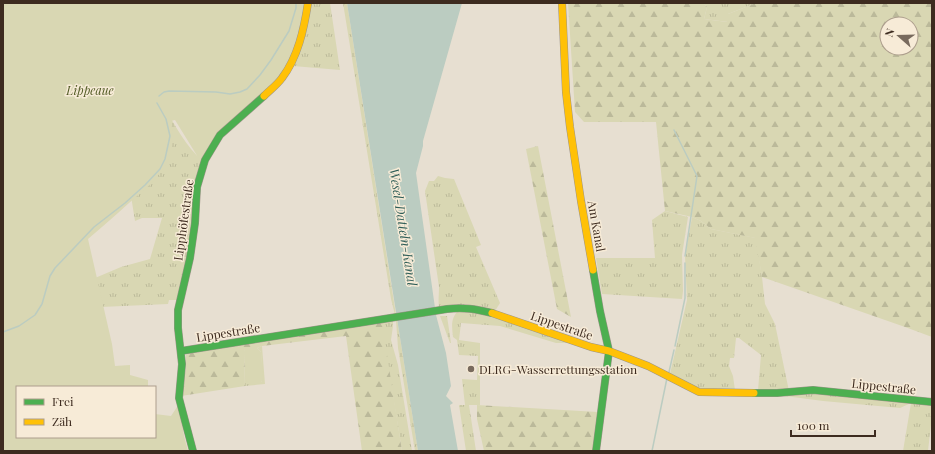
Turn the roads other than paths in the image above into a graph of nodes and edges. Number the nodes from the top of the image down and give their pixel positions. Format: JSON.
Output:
{"nodes":[{"id":1,"x":308,"y":3,"type":"edge"},
{"id":2,"x":562,"y":3,"type":"edge"},
{"id":3,"x":181,"y":351,"type":"junction"},
{"id":4,"x":609,"y":352,"type":"junction"},
{"id":5,"x":932,"y":402,"type":"edge"},
{"id":6,"x":193,"y":451,"type":"edge"},
{"id":7,"x":596,"y":451,"type":"edge"}],
"edges":[{"from":1,"to":3,"type":"street","name":"Lipphöfestraße"},
{"from":2,"to":4,"type":"street","name":"Am Kanal"},
{"from":3,"to":4,"type":"street","name":"Lippestraße"},
{"from":3,"to":6,"type":"street","name":"Lipphöfestraße"},
{"from":4,"to":5,"type":"street","name":"Lippestraße"},
{"from":4,"to":7,"type":"street","name":"Am Kanal"}]}
